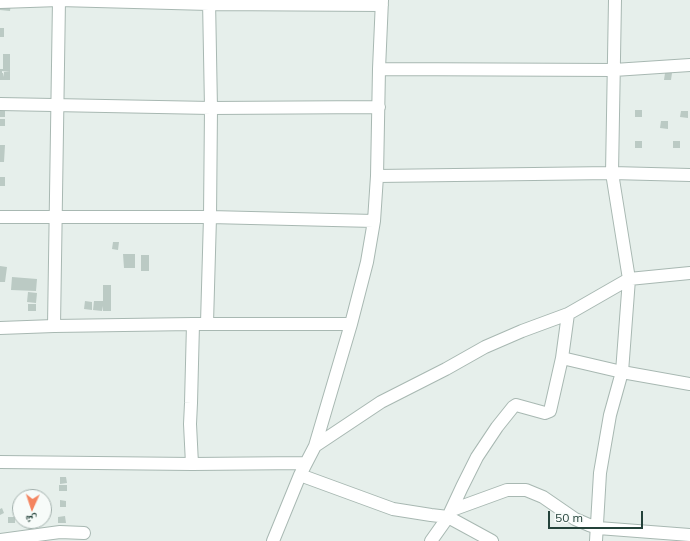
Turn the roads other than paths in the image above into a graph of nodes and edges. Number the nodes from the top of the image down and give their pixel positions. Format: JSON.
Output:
{"nodes":[{"id":1,"x":59,"y":0,"type":"edge"},
{"id":2,"x":615,"y":0,"type":"edge"},
{"id":3,"x":0,"y":2,"type":"edge"},
{"id":4,"x":209,"y":2,"type":"edge"},
{"id":5,"x":382,"y":3,"type":"edge"},
{"id":6,"x":690,"y":65,"type":"edge"},
{"id":7,"x":379,"y":69,"type":"junction"},
{"id":8,"x":614,"y":70,"type":"junction"},
{"id":9,"x":0,"y":104,"type":"edge"},
{"id":10,"x":57,"y":105,"type":"junction"},
{"id":11,"x":379,"y":107,"type":"junction"},
{"id":12,"x":211,"y":108,"type":"junction"},
{"id":13,"x":612,"y":173,"type":"junction"},
{"id":14,"x":690,"y":175,"type":"edge"},
{"id":15,"x":377,"y":176,"type":"junction"},
{"id":16,"x":0,"y":217,"type":"edge"},
{"id":17,"x":55,"y":217,"type":"junction"},
{"id":18,"x":210,"y":217,"type":"junction"},
{"id":19,"x":374,"y":221,"type":"junction"},
{"id":20,"x":690,"y":273,"type":"edge"},
{"id":21,"x":629,"y":278,"type":"junction"},
{"id":22,"x":568,"y":314,"type":"junction"},
{"id":23,"x":193,"y":324,"type":"junction"},
{"id":24,"x":207,"y":324,"type":"junction"},
{"id":25,"x":351,"y":324,"type":"junction"},
{"id":26,"x":54,"y":326,"type":"junction"},
{"id":27,"x":0,"y":328,"type":"edge"},
{"id":28,"x":562,"y":358,"type":"junction"},
{"id":29,"x":622,"y":372,"type":"junction"},
{"id":30,"x":690,"y":384,"type":"edge"},
{"id":31,"x":315,"y":446,"type":"junction"},
{"id":32,"x":0,"y":462,"type":"edge"},
{"id":33,"x":306,"y":463,"type":"junction"},
{"id":34,"x":192,"y":464,"type":"junction"},
{"id":35,"x":300,"y":475,"type":"junction"},
{"id":36,"x":450,"y":514,"type":"junction"},
{"id":37,"x":598,"y":528,"type":"junction"},
{"id":38,"x":84,"y":532,"type":"dead end"},
{"id":39,"x":690,"y":535,"type":"edge"},
{"id":40,"x":0,"y":540,"type":"edge"},
{"id":41,"x":273,"y":541,"type":"edge"},
{"id":42,"x":431,"y":541,"type":"edge"},
{"id":43,"x":492,"y":541,"type":"edge"},
{"id":44,"x":596,"y":541,"type":"edge"}],
"edges":[{"from":1,"to":3,"type":"street"},
{"from":1,"to":4,"type":"street"},
{"from":1,"to":10,"type":"street"},
{"from":2,"to":8,"type":"street"},
{"from":4,"to":5,"type":"street"},
{"from":4,"to":12,"type":"street"},
{"from":5,"to":7,"type":"street"},
{"from":6,"to":8,"type":"street"},
{"from":7,"to":8,"type":"street"},
{"from":7,"to":11,"type":"street"},
{"from":8,"to":13,"type":"street"},
{"from":9,"to":10,"type":"street"},
{"from":10,"to":12,"type":"street"},
{"from":10,"to":17,"type":"street"},
{"from":11,"to":12,"type":"street"},
{"from":11,"to":15,"type":"street"},
{"from":12,"to":18,"type":"street"},
{"from":13,"to":14,"type":"street"},
{"from":13,"to":15,"type":"street"},
{"from":13,"to":21,"type":"street"},
{"from":15,"to":19,"type":"street"},
{"from":16,"to":17,"type":"street"},
{"from":17,"to":18,"type":"street"},
{"from":17,"to":26,"type":"street"},
{"from":18,"to":19,"type":"street"},
{"from":18,"to":24,"type":"street"},
{"from":19,"to":25,"type":"street"},
{"from":20,"to":21,"type":"street"},
{"from":21,"to":22,"type":"street"},
{"from":21,"to":29,"type":"street"},
{"from":22,"to":28,"type":"street"},
{"from":22,"to":31,"type":"street"},
{"from":23,"to":24,"type":"street"},
{"from":23,"to":26,"type":"street"},
{"from":23,"to":34,"type":"street"},
{"from":24,"to":25,"type":"street"},
{"from":25,"to":31,"type":"street"},
{"from":26,"to":27,"type":"street"},
{"from":28,"to":29,"type":"street"},
{"from":28,"to":36,"type":"street"},
{"from":29,"to":30,"type":"street"},
{"from":29,"to":37,"type":"street"},
{"from":31,"to":33,"type":"street"},
{"from":32,"to":34,"type":"street"},
{"from":33,"to":34,"type":"street"},
{"from":33,"to":35,"type":"street"},
{"from":35,"to":36,"type":"street"},
{"from":35,"to":41,"type":"street"},
{"from":36,"to":37,"type":"street"},
{"from":36,"to":42,"type":"street"},
{"from":36,"to":43,"type":"street"},
{"from":37,"to":39,"type":"street"},
{"from":37,"to":44,"type":"street"},
{"from":38,"to":40,"type":"street"}]}
